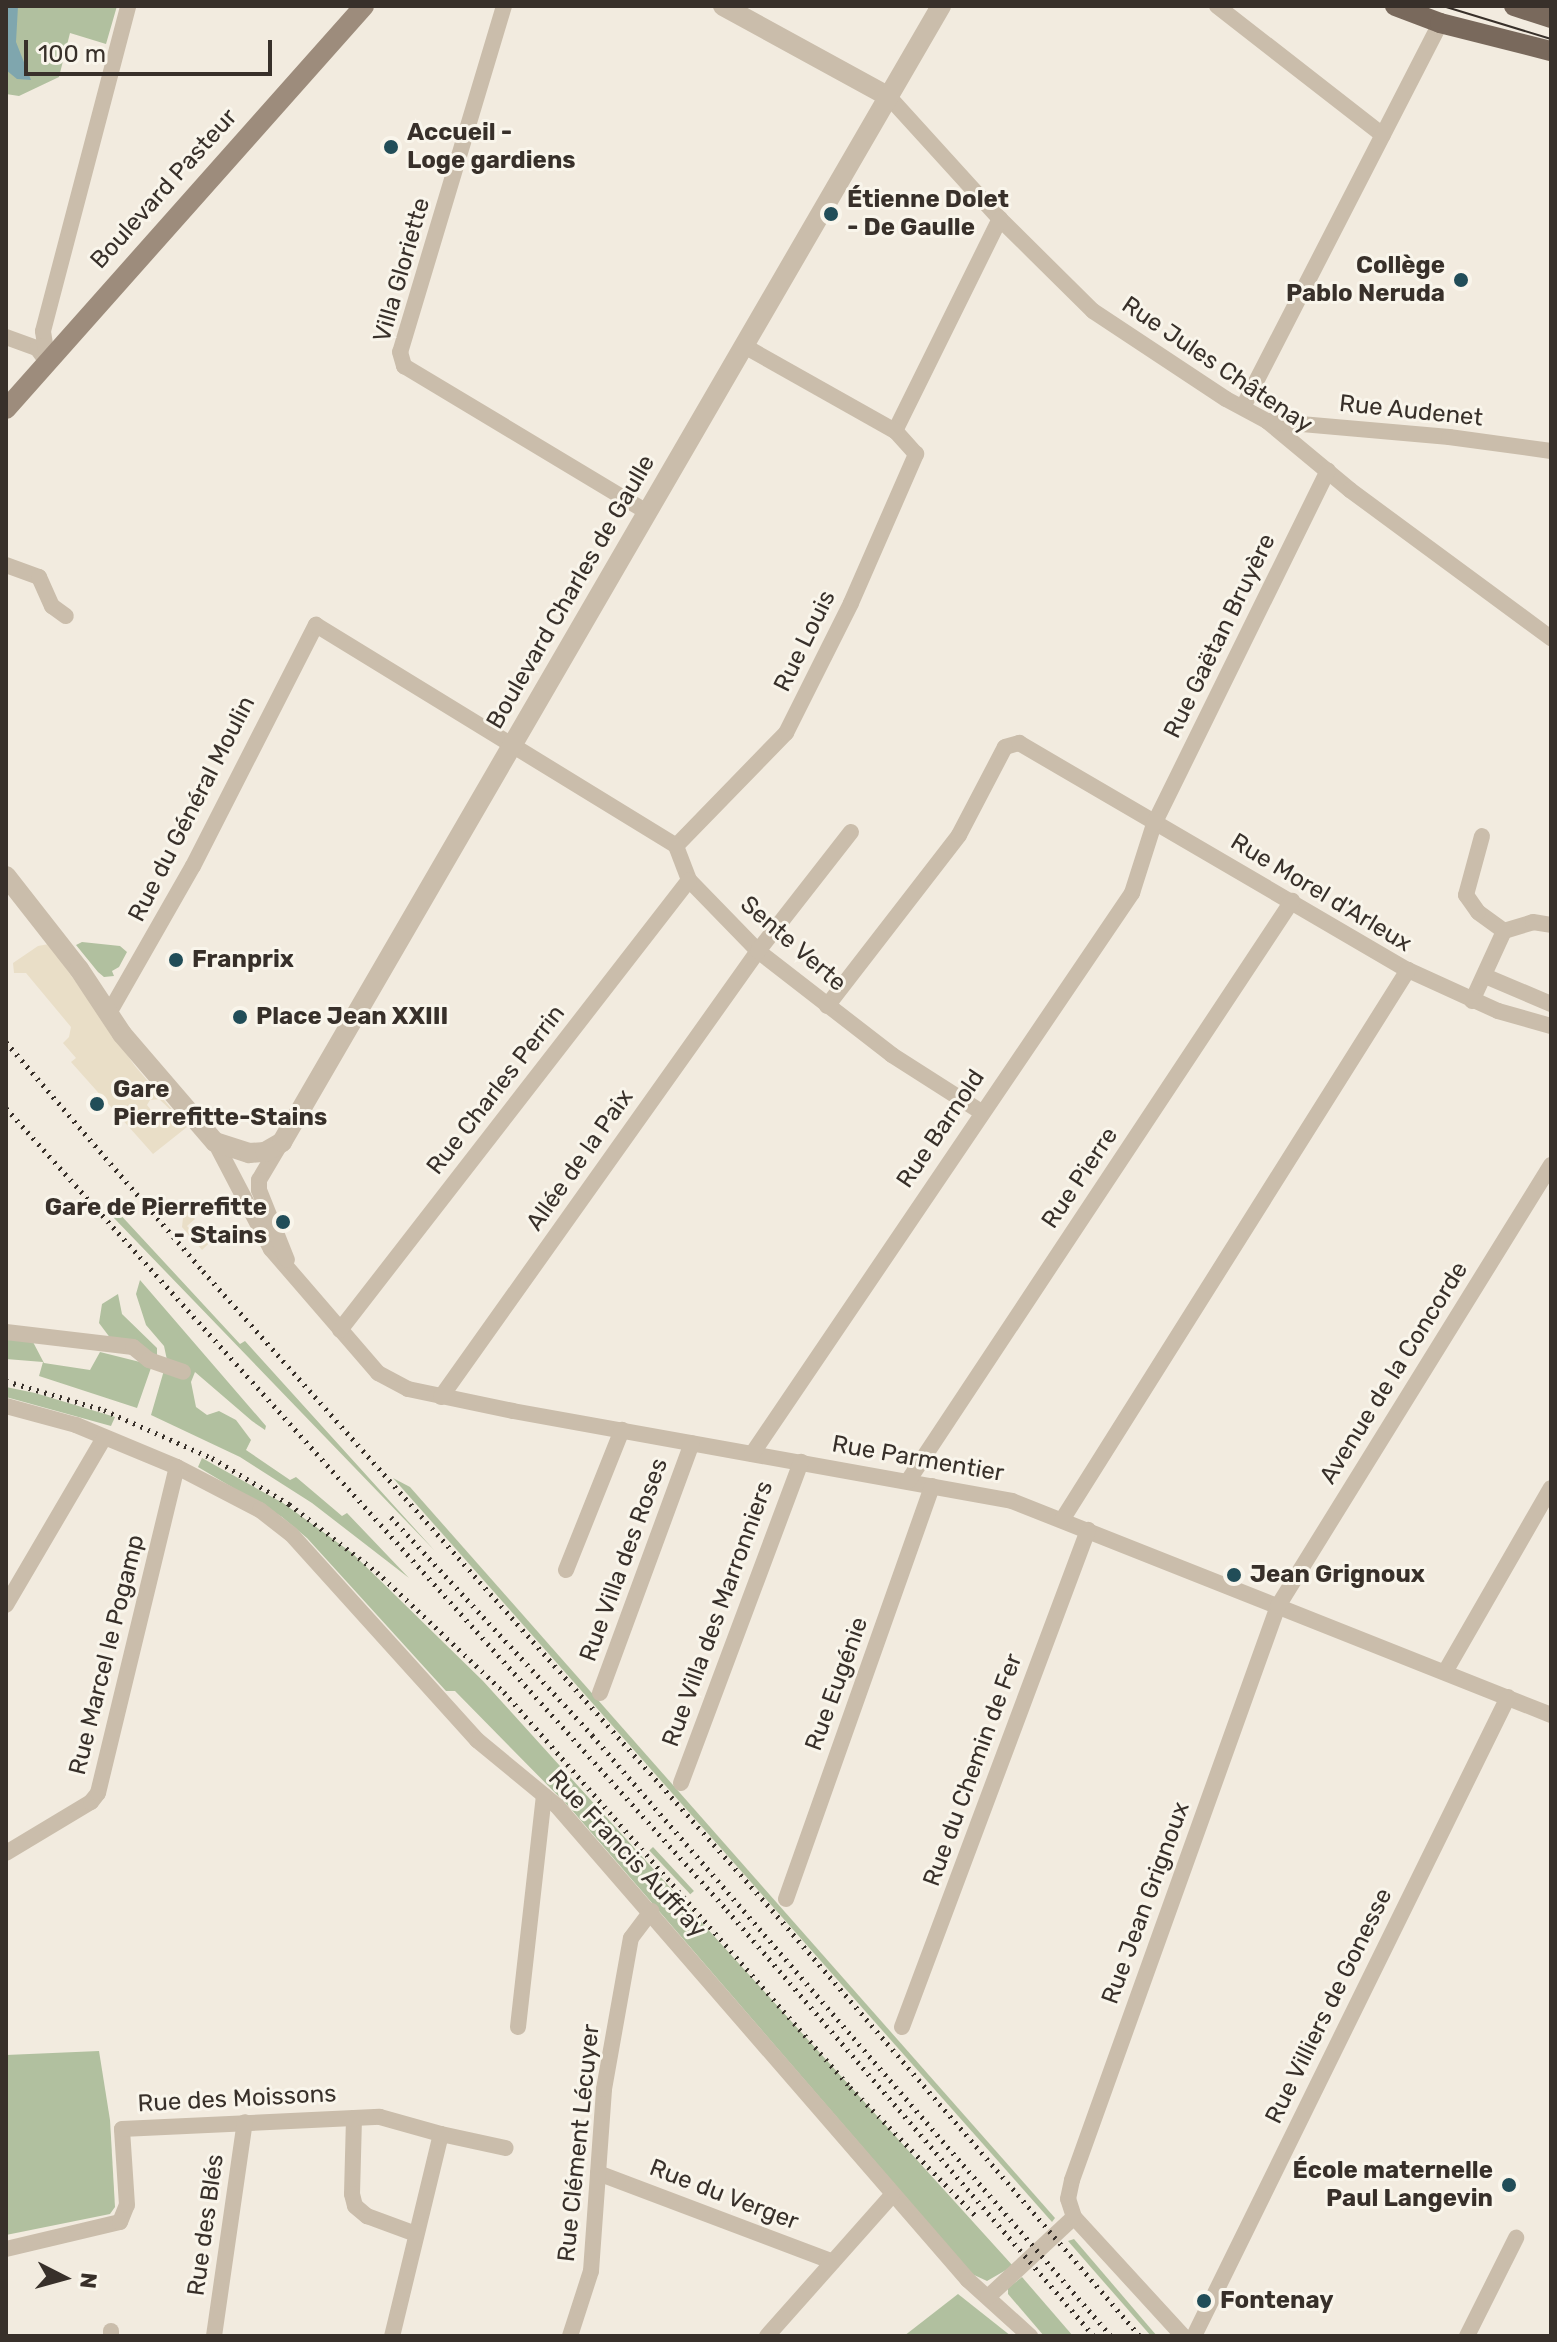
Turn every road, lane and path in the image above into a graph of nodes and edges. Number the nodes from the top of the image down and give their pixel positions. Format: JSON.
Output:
{"nodes":[{"id":1,"x":128,"y":6,"type":"edge"},
{"id":2,"x":364,"y":6,"type":"edge"},
{"id":3,"x":504,"y":6,"type":"edge"},
{"id":4,"x":723,"y":6,"type":"edge"},
{"id":5,"x":941,"y":6,"type":"edge"},
{"id":6,"x":1217,"y":6,"type":"edge"},
{"id":7,"x":1395,"y":6,"type":"edge"},
{"id":8,"x":1514,"y":6,"type":"edge"},
{"id":9,"x":1551,"y":18,"type":"edge"},
{"id":10,"x":1440,"y":23,"type":"junction"},
{"id":11,"x":1551,"y":51,"type":"edge"},
{"id":12,"x":889,"y":97,"type":"junction"},
{"id":13,"x":1383,"y":135,"type":"junction"},
{"id":14,"x":1000,"y":219,"type":"junction"},
{"id":15,"x":6,"y":337,"type":"edge"},
{"id":16,"x":744,"y":346,"type":"junction"},
{"id":17,"x":48,"y":363,"type":"junction"},
{"id":18,"x":1243,"y":407,"type":"junction"},
{"id":19,"x":6,"y":409,"type":"edge"},
{"id":20,"x":1267,"y":421,"type":"junction"},
{"id":21,"x":895,"y":431,"type":"junction"},
{"id":22,"x":1551,"y":451,"type":"edge"},
{"id":23,"x":1328,"y":471,"type":"junction"},
{"id":24,"x":647,"y":512,"type":"junction"},
{"id":25,"x":6,"y":565,"type":"edge"},
{"id":26,"x":66,"y":616,"type":"dead end"},
{"id":27,"x":1551,"y":638,"type":"edge"},
{"id":28,"x":513,"y":744,"type":"junction"},
{"id":29,"x":1154,"y":824,"type":"junction"},
{"id":30,"x":851,"y":832,"type":"dead end"},
{"id":31,"x":1482,"y":836,"type":"dead end"},
{"id":32,"x":676,"y":846,"type":"junction"},
{"id":33,"x":6,"y":876,"type":"edge"},
{"id":34,"x":689,"y":880,"type":"junction"},
{"id":35,"x":1292,"y":901,"type":"junction"},
{"id":36,"x":1551,"y":925,"type":"edge"},
{"id":37,"x":1504,"y":931,"type":"junction"},
{"id":38,"x":758,"y":951,"type":"junction"},
{"id":39,"x":1408,"y":970,"type":"junction"},
{"id":40,"x":1485,"y":976,"type":"junction"},
{"id":41,"x":1472,"y":1001,"type":"junction"},
{"id":42,"x":1551,"y":1004,"type":"edge"},
{"id":43,"x":827,"y":1006,"type":"junction"},
{"id":44,"x":109,"y":1013,"type":"junction"},
{"id":45,"x":1551,"y":1026,"type":"edge"},
{"id":46,"x":981,"y":1112,"type":"junction"},
{"id":47,"x":215,"y":1142,"type":"junction"},
{"id":48,"x":282,"y":1142,"type":"junction"},
{"id":49,"x":1551,"y":1165,"type":"edge"},
{"id":50,"x":291,"y":1273,"type":"junction"},
{"id":51,"x":340,"y":1330,"type":"junction"},
{"id":52,"x":6,"y":1332,"type":"edge"},
{"id":53,"x":177,"y":1370,"type":"dead end"},
{"id":54,"x":441,"y":1397,"type":"junction"},
{"id":55,"x":6,"y":1406,"type":"edge"},
{"id":56,"x":622,"y":1430,"type":"junction"},
{"id":57,"x":104,"y":1438,"type":"junction"},
{"id":58,"x":692,"y":1443,"type":"junction"},
{"id":59,"x":752,"y":1454,"type":"junction"},
{"id":60,"x":801,"y":1462,"type":"junction"},
{"id":61,"x":177,"y":1467,"type":"junction"},
{"id":62,"x":908,"y":1481,"type":"junction"},
{"id":63,"x":932,"y":1486,"type":"junction"},
{"id":64,"x":1551,"y":1488,"type":"edge"},
{"id":65,"x":1062,"y":1520,"type":"junction"},
{"id":66,"x":1088,"y":1530,"type":"junction"},
{"id":67,"x":566,"y":1570,"type":"dead end"},
{"id":68,"x":6,"y":1605,"type":"edge"},
{"id":69,"x":1278,"y":1606,"type":"junction"},
{"id":70,"x":1445,"y":1672,"type":"junction"},
{"id":71,"x":600,"y":1693,"type":"dead end"},
{"id":72,"x":1508,"y":1697,"type":"junction"},
{"id":73,"x":1551,"y":1715,"type":"edge"},
{"id":74,"x":681,"y":1783,"type":"dead end"},
{"id":75,"x":544,"y":1795,"type":"junction"},
{"id":76,"x":6,"y":1853,"type":"edge"},
{"id":77,"x":786,"y":1899,"type":"dead end"},
{"id":78,"x":651,"y":1911,"type":"junction"},
{"id":79,"x":518,"y":2027,"type":"dead end"},
{"id":80,"x":902,"y":2027,"type":"dead end"},
{"id":81,"x":354,"y":2118,"type":"junction"},
{"id":82,"x":245,"y":2122,"type":"junction"},
{"id":83,"x":441,"y":2134,"type":"junction"},
{"id":84,"x":506,"y":2148,"type":"dead end"},
{"id":85,"x":598,"y":2173,"type":"junction"},
{"id":86,"x":892,"y":2195,"type":"junction"},
{"id":87,"x":1074,"y":2217,"type":"junction"},
{"id":88,"x":416,"y":2234,"type":"junction"},
{"id":89,"x":1516,"y":2238,"type":"dead end"},
{"id":90,"x":6,"y":2249,"type":"edge"},
{"id":91,"x":833,"y":2262,"type":"junction"},
{"id":92,"x":988,"y":2297,"type":"junction"},
{"id":93,"x":214,"y":2336,"type":"edge"},
{"id":94,"x":392,"y":2336,"type":"edge"},
{"id":95,"x":570,"y":2336,"type":"edge"},
{"id":96,"x":767,"y":2336,"type":"edge"},
{"id":97,"x":1030,"y":2336,"type":"edge"},
{"id":98,"x":1183,"y":2336,"type":"edge"},
{"id":99,"x":1194,"y":2336,"type":"edge"},
{"id":100,"x":1467,"y":2336,"type":"edge"}],
"edges":[{"from":1,"to":17,"type":"street"},
{"from":2,"to":17,"type":"main road","name":"Boulevard Pasteur"},
{"from":3,"to":24,"type":"street","name":"Villa Gloriette"},
{"from":4,"to":12,"type":"street"},
{"from":5,"to":12,"type":"street","name":"Boulevard Charles de Gaulle"},
{"from":6,"to":13,"type":"street"},
{"from":7,"to":10,"type":"main road"},
{"from":8,"to":9,"type":"main road"},
{"from":10,"to":11,"type":"main road"},
{"from":10,"to":13,"type":"street"},
{"from":12,"to":14,"type":"street","name":"Rue Jules Châtenay"},
{"from":12,"to":16,"type":"street","name":"Boulevard Charles de Gaulle"},
{"from":13,"to":18,"type":"street"},
{"from":14,"to":18,"type":"street","name":"Rue Jules Châtenay"},
{"from":14,"to":21,"type":"street"},
{"from":15,"to":17,"type":"street"},
{"from":16,"to":21,"type":"street"},
{"from":16,"to":24,"type":"street","name":"Boulevard Charles de Gaulle"},
{"from":17,"to":19,"type":"main road","name":"Boulevard Pasteur"},
{"from":18,"to":20,"type":"street","name":"Rue Jules Châtenay"},
{"from":20,"to":22,"type":"street","name":"Rue Audenet"},
{"from":20,"to":23,"type":"street","name":"Rue Jules Châtenay"},
{"from":21,"to":32,"type":"street","name":"Rue Louis"},
{"from":23,"to":27,"type":"street","name":"Rue Jules Châtenay"},
{"from":23,"to":29,"type":"street","name":"Rue Gaëtan Bruyère"},
{"from":24,"to":28,"type":"street","name":"Boulevard Charles de Gaulle"},
{"from":25,"to":26,"type":"street"},
{"from":28,"to":32,"type":"street"},
{"from":28,"to":44,"type":"street","name":"Rue du Général Moulin"},
{"from":28,"to":48,"type":"street","name":"Boulevard Charles de Gaulle"},
{"from":29,"to":35,"type":"street","name":"Rue Morel d'Arleux"},
{"from":29,"to":43,"type":"street","name":"Rue Morel d'Arleux"},
{"from":29,"to":46,"type":"street","name":"Rue Barnold"},
{"from":30,"to":38,"type":"street","name":"Allée de la Paix"},
{"from":31,"to":37,"type":"street"},
{"from":32,"to":34,"type":"street","name":"Sente Verte"},
{"from":33,"to":44,"type":"street"},
{"from":34,"to":38,"type":"street","name":"Sente Verte"},
{"from":34,"to":51,"type":"street","name":"Rue Charles Perrin"},
{"from":35,"to":39,"type":"street","name":"Rue Morel d'Arleux"},
{"from":35,"to":62,"type":"street","name":"Rue Pierre"},
{"from":36,"to":37,"type":"street"},
{"from":37,"to":40,"type":"street"},
{"from":38,"to":43,"type":"street","name":"Sente Verte"},
{"from":38,"to":54,"type":"street","name":"Allée de la Paix"},
{"from":39,"to":41,"type":"street"},
{"from":39,"to":65,"type":"street","name":"Rue Morel d'Arleux"},
{"from":40,"to":41,"type":"street"},
{"from":40,"to":42,"type":"street"},
{"from":41,"to":45,"type":"street"},
{"from":43,"to":46,"type":"street","name":"Sente Verte"},
{"from":44,"to":47,"type":"street"},
{"from":46,"to":59,"type":"street","name":"Rue Barnold"},
{"from":47,"to":48,"type":"street"},
{"from":47,"to":50,"type":"street","name":"Rue Parmentier"},
{"from":48,"to":50,"type":"street","name":"Rue Parmentier"},
{"from":49,"to":69,"type":"street","name":"Avenue de la Concorde"},
{"from":50,"to":51,"type":"street","name":"Rue Parmentier"},
{"from":51,"to":54,"type":"street","name":"Rue Parmentier"},
{"from":52,"to":53,"type":"street"},
{"from":54,"to":56,"type":"street","name":"Rue Parmentier"},
{"from":55,"to":57,"type":"street","name":"Rue Francis Auffray"},
{"from":56,"to":58,"type":"street","name":"Rue Parmentier"},
{"from":56,"to":67,"type":"street"},
{"from":57,"to":61,"type":"street","name":"Rue Francis Auffray"},
{"from":57,"to":68,"type":"street"},
{"from":58,"to":59,"type":"street","name":"Rue Parmentier"},
{"from":58,"to":71,"type":"street","name":"Rue Villa des Roses"},
{"from":59,"to":60,"type":"street","name":"Rue Parmentier"},
{"from":60,"to":62,"type":"street","name":"Rue Parmentier"},
{"from":60,"to":74,"type":"street","name":"Rue Villa des Marronniers"},
{"from":61,"to":75,"type":"street","name":"Rue Francis Auffray"},
{"from":61,"to":76,"type":"street","name":"Rue Marcel le Pogamp"},
{"from":62,"to":63,"type":"street","name":"Rue Parmentier"},
{"from":63,"to":65,"type":"street","name":"Rue Parmentier"},
{"from":63,"to":77,"type":"street","name":"Rue Eugénie"},
{"from":64,"to":70,"type":"street"},
{"from":65,"to":66,"type":"street","name":"Rue Parmentier"},
{"from":66,"to":69,"type":"street","name":"Rue Parmentier"},
{"from":66,"to":80,"type":"street","name":"Rue du Chemin de Fer"},
{"from":69,"to":70,"type":"street","name":"Rue Parmentier"},
{"from":69,"to":87,"type":"street","name":"Rue Jean Grignoux"},
{"from":70,"to":72,"type":"street","name":"Rue Parmentier"},
{"from":72,"to":73,"type":"street","name":"Rue Parmentier"},
{"from":72,"to":99,"type":"street","name":"Rue Villiers de Gonesse"},
{"from":75,"to":78,"type":"street","name":"Rue Francis Auffray"},
{"from":75,"to":79,"type":"street"},
{"from":78,"to":85,"type":"street","name":"Rue Clément Lécuyer"},
{"from":78,"to":86,"type":"street","name":"Rue Francis Auffray"},
{"from":81,"to":82,"type":"street","name":"Rue des Moissons"},
{"from":81,"to":83,"type":"street","name":"Rue des Moissons"},
{"from":81,"to":88,"type":"street","name":"Rue des Moissons"},
{"from":82,"to":90,"type":"street","name":"Rue des Moissons"},
{"from":82,"to":93,"type":"street","name":"Rue des Blés"},
{"from":83,"to":84,"type":"street","name":"Rue des Moissons"},
{"from":83,"to":88,"type":"street"},
{"from":85,"to":91,"type":"street","name":"Rue du Verger"},
{"from":85,"to":95,"type":"street","name":"Rue Clément Lécuyer"},
{"from":86,"to":91,"type":"street"},
{"from":86,"to":92,"type":"street","name":"Rue Francis Auffray"},
{"from":87,"to":92,"type":"street"},
{"from":87,"to":98,"type":"street"},
{"from":88,"to":94,"type":"street"},
{"from":89,"to":100,"type":"street"},
{"from":91,"to":96,"type":"street"},
{"from":92,"to":97,"type":"street","name":"Rue Francis Auffray"}]}
